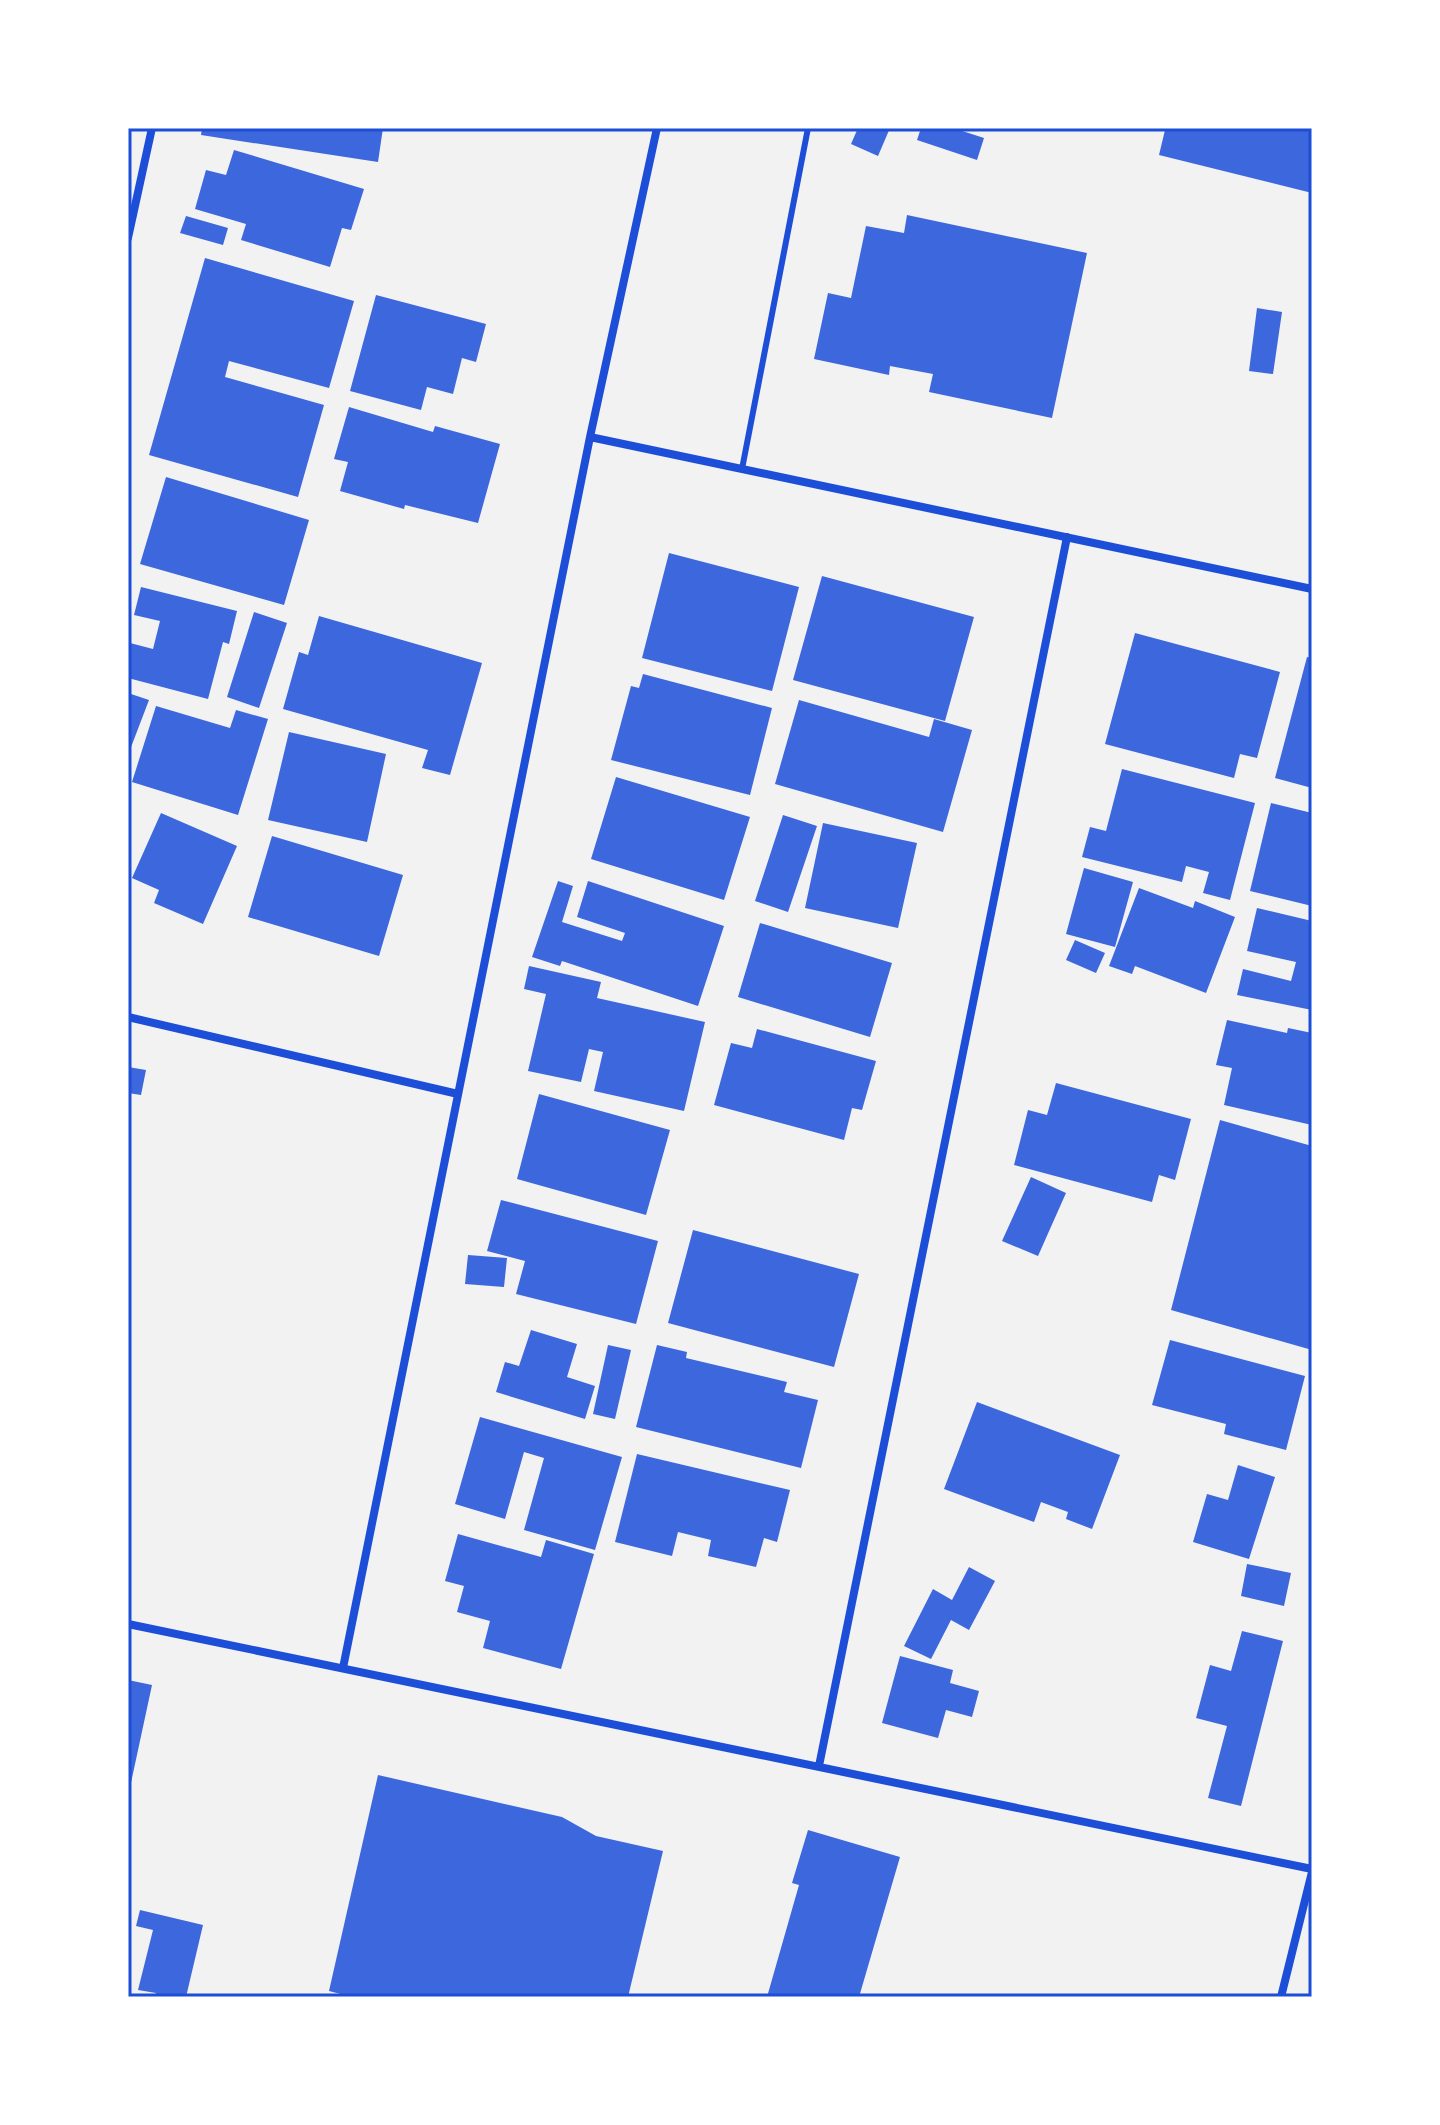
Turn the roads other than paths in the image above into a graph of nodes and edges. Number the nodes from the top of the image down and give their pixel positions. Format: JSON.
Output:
{"nodes":[{"id":1,"x":150,"y":128,"type":"edge"},
{"id":2,"x":657,"y":128,"type":"edge"},
{"id":3,"x":808,"y":128,"type":"edge"},
{"id":4,"x":128,"y":238,"type":"edge"},
{"id":5,"x":590,"y":437,"type":"junction"},
{"id":6,"x":742,"y":469,"type":"junction"},
{"id":7,"x":1067,"y":537,"type":"junction"},
{"id":8,"x":1312,"y":589,"type":"edge"},
{"id":9,"x":128,"y":1017,"type":"edge"},
{"id":10,"x":458,"y":1094,"type":"junction"},
{"id":11,"x":128,"y":1624,"type":"edge"},
{"id":12,"x":343,"y":1668,"type":"junction"},
{"id":13,"x":819,"y":1766,"type":"junction"},
{"id":14,"x":1312,"y":1870,"type":"edge"},
{"id":15,"x":1281,"y":1997,"type":"edge"}],
"edges":[{"from":1,"to":4,"type":"street"},
{"from":2,"to":5,"type":"street"},
{"from":3,"to":6,"type":"lane"},
{"from":5,"to":6,"type":"street"},
{"from":5,"to":10,"type":"street"},
{"from":6,"to":7,"type":"street"},
{"from":7,"to":8,"type":"street"},
{"from":7,"to":13,"type":"street"},
{"from":9,"to":10,"type":"street"},
{"from":10,"to":12,"type":"street"},
{"from":11,"to":12,"type":"street"},
{"from":12,"to":13,"type":"street"},
{"from":13,"to":14,"type":"street"},
{"from":14,"to":15,"type":"street"}]}
